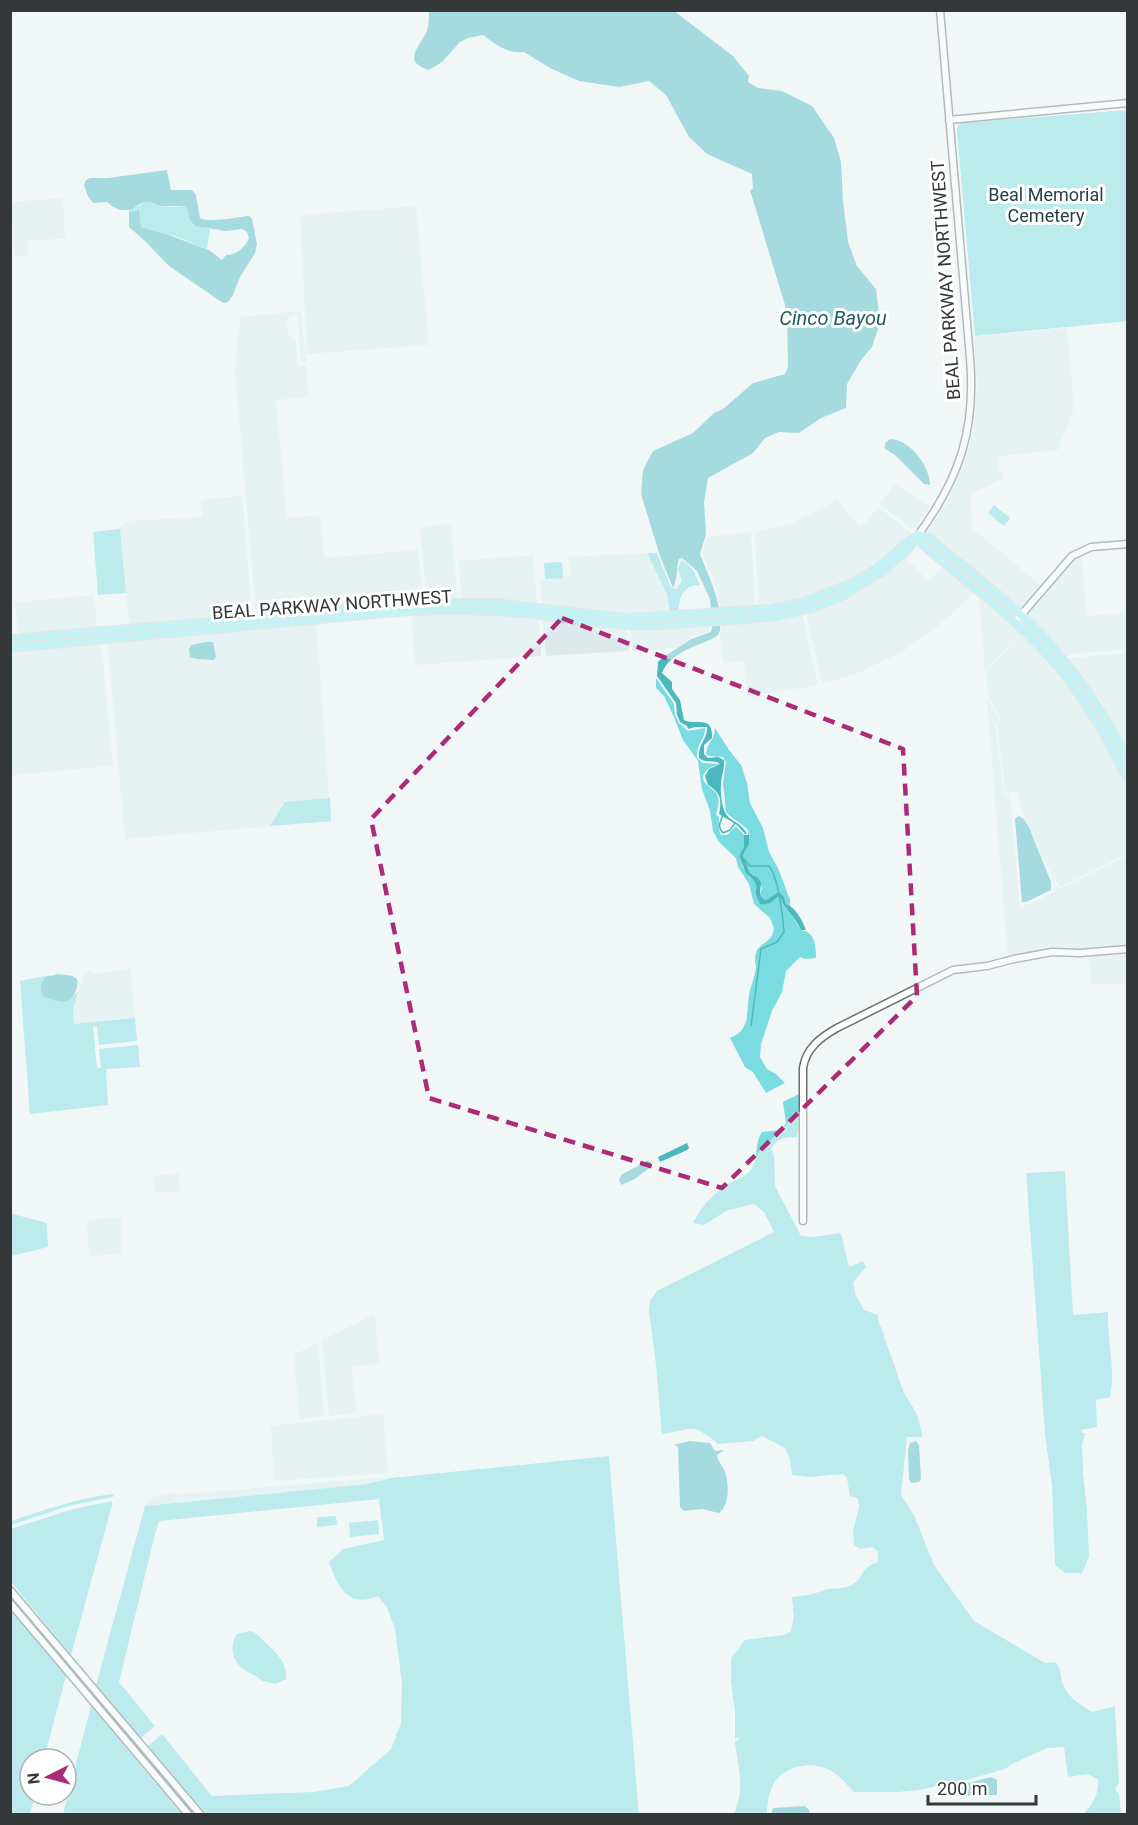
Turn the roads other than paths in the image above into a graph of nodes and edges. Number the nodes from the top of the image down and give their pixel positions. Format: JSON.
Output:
{"nodes":[{"id":1,"x":940,"y":10,"type":"edge"},
{"id":2,"x":1128,"y":103,"type":"edge"},
{"id":3,"x":949,"y":120,"type":"junction"},
{"id":4,"x":918,"y":535,"type":"junction"},
{"id":5,"x":1128,"y":544,"type":"edge"},
{"id":6,"x":925,"y":546,"type":"junction"},
{"id":7,"x":908,"y":549,"type":"junction"},
{"id":8,"x":859,"y":580,"type":"junction"},
{"id":9,"x":979,"y":591,"type":"junction"},
{"id":10,"x":996,"y":595,"type":"junction"},
{"id":11,"x":839,"y":597,"type":"junction"},
{"id":12,"x":355,"y":608,"type":"junction"},
{"id":13,"x":758,"y":610,"type":"junction"},
{"id":14,"x":1021,"y":615,"type":"junction"},
{"id":15,"x":347,"y":616,"type":"junction"},
{"id":16,"x":723,"y":621,"type":"junction"},
{"id":17,"x":1015,"y":622,"type":"junction"},
{"id":18,"x":180,"y":624,"type":"junction"},
{"id":19,"x":189,"y":632,"type":"junction"},
{"id":20,"x":163,"y":634,"type":"junction"},
{"id":21,"x":10,"y":639,"type":"edge"},
{"id":22,"x":10,"y":648,"type":"edge"},
{"id":23,"x":1128,"y":759,"type":"edge"},
{"id":24,"x":1128,"y":779,"type":"edge"},
{"id":25,"x":1128,"y":949,"type":"edge"},
{"id":26,"x":803,"y":1221,"type":"dead end"},
{"id":27,"x":10,"y":1590,"type":"edge"},
{"id":28,"x":10,"y":1604,"type":"edge"},
{"id":29,"x":188,"y":1815,"type":"edge"},
{"id":30,"x":200,"y":1815,"type":"edge"}],
"edges":[{"from":1,"to":3,"type":"main road","name":"BEAL PARKWAY NORTHWEST"},
{"from":2,"to":3,"type":"main road"},
{"from":3,"to":4,"type":"main road","name":"BEAL PARKWAY NORTHWEST"},
{"from":4,"to":6,"type":"main road"},
{"from":4,"to":7,"type":"main road","name":"BEAL PARKWAY NORTHWEST"},
{"from":4,"to":8,"type":"main road","name":"BEAL PARKWAY NORTHWEST"},
{"from":4,"to":10,"type":"main road"},
{"from":5,"to":14,"type":"main road"},
{"from":6,"to":7,"type":"main road"},
{"from":6,"to":9,"type":"main road"},
{"from":7,"to":11,"type":"main road","name":"BEAL PARKWAY NORTHWEST"},
{"from":8,"to":11,"type":"main road"},
{"from":8,"to":13,"type":"main road","name":"BEAL PARKWAY NORTHWEST"},
{"from":9,"to":10,"type":"main road"},
{"from":9,"to":17,"type":"main road"},
{"from":10,"to":14,"type":"main road"},
{"from":11,"to":16,"type":"main road","name":"BEAL PARKWAY NORTHWEST"},
{"from":12,"to":13,"type":"main road","name":"BEAL PARKWAY NORTHWEST"},
{"from":12,"to":15,"type":"main road"},
{"from":12,"to":18,"type":"main road","name":"BEAL PARKWAY NORTHWEST"},
{"from":13,"to":16,"type":"main road"},
{"from":14,"to":17,"type":"main road"},
{"from":14,"to":23,"type":"main road"},
{"from":15,"to":16,"type":"main road","name":"BEAL PARKWAY NORTHWEST"},
{"from":15,"to":19,"type":"main road","name":"BEAL PARKWAY NORTHWEST"},
{"from":17,"to":24,"type":"main road"},
{"from":18,"to":19,"type":"main road"},
{"from":18,"to":20,"type":"main road"},
{"from":18,"to":21,"type":"main road","name":"BEAL PARKWAY NORTHWEST"},
{"from":19,"to":20,"type":"main road","name":"BEAL PARKWAY NORTHWEST"},
{"from":20,"to":22,"type":"main road","name":"BEAL PARKWAY NORTHWEST"},
{"from":25,"to":26,"type":"main road"},
{"from":27,"to":30,"type":"main road"},
{"from":28,"to":29,"type":"main road"}]}
